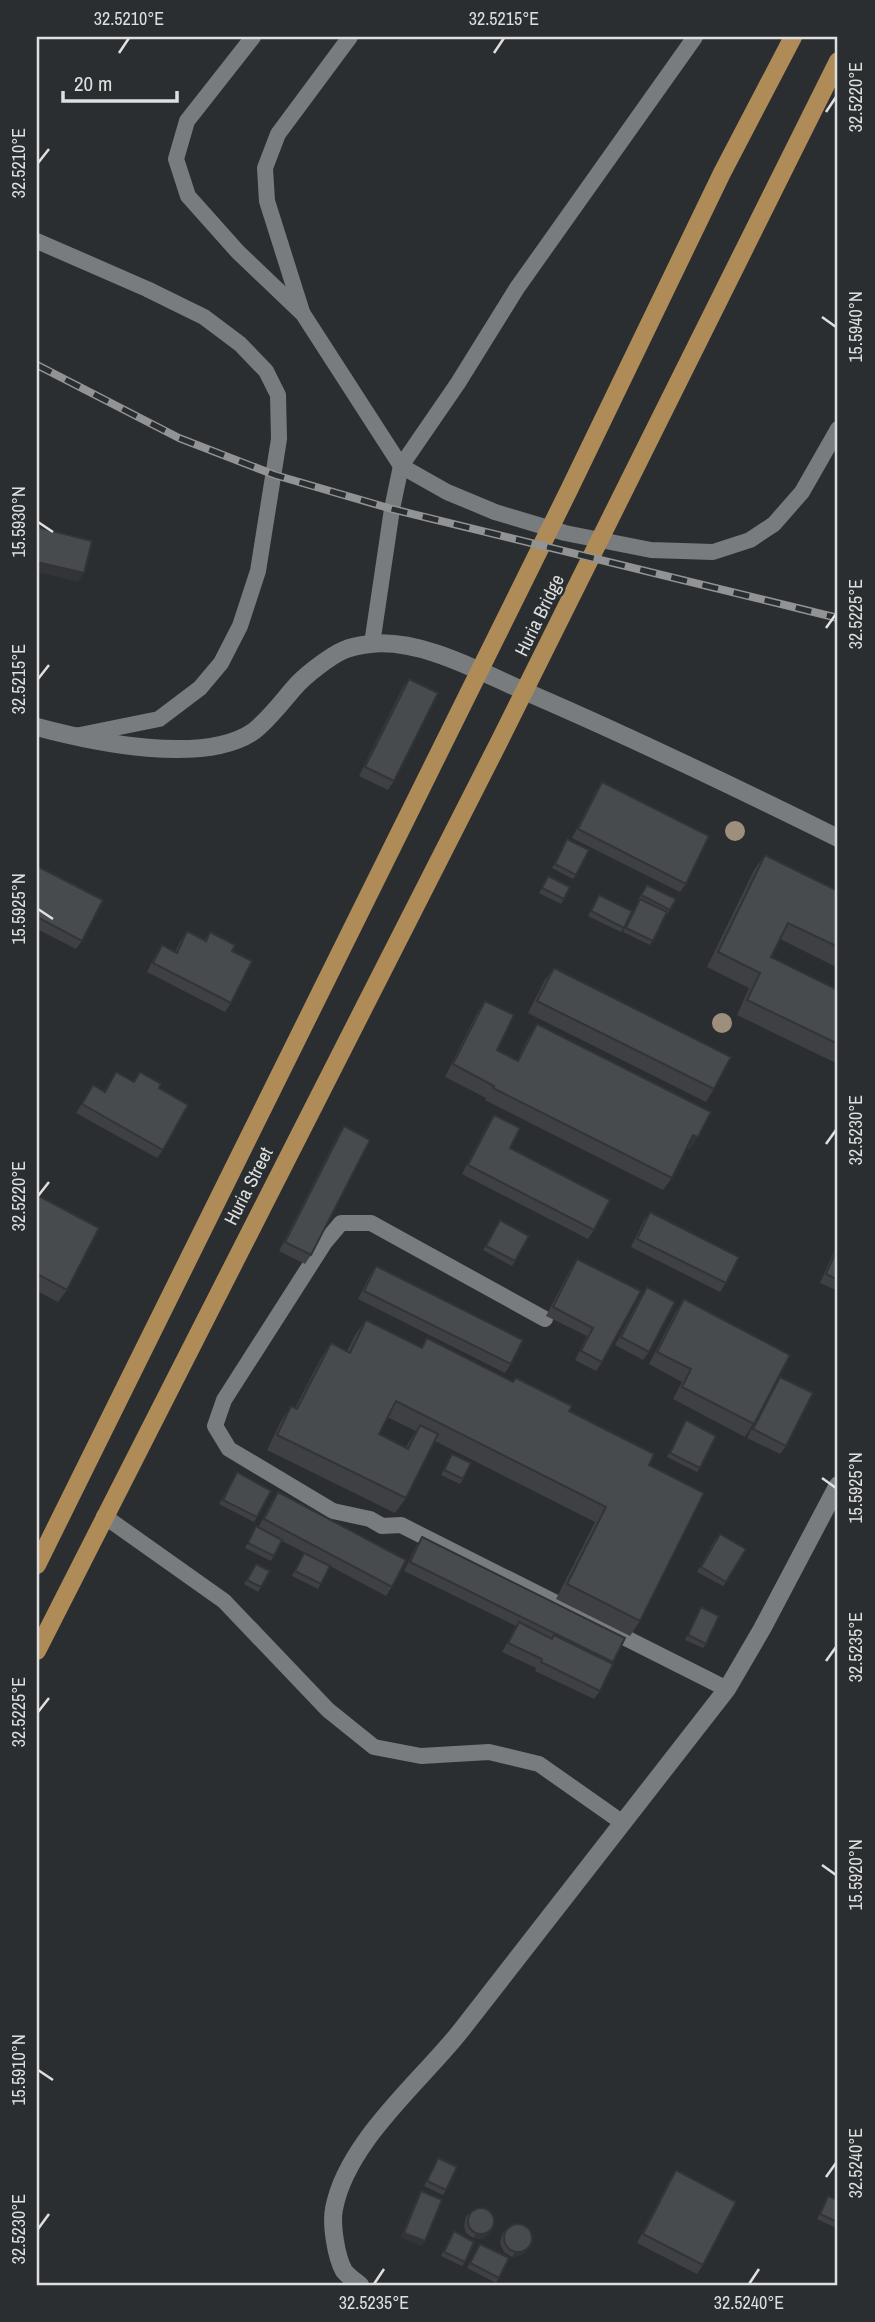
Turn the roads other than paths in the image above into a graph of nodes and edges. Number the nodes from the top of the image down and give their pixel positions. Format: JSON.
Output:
{"nodes":[{"id":1,"x":253,"y":37,"type":"edge"},
{"id":2,"x":350,"y":37,"type":"edge"},
{"id":3,"x":695,"y":37,"type":"edge"},
{"id":4,"x":793,"y":37,"type":"edge"},
{"id":5,"x":838,"y":61,"type":"edge"},
{"id":6,"x":37,"y":242,"type":"edge"},
{"id":7,"x":303,"y":314,"type":"junction"},
{"id":8,"x":838,"y":429,"type":"edge"},
{"id":9,"x":401,"y":466,"type":"junction"},
{"id":10,"x":372,"y":644,"type":"junction"},
{"id":11,"x":453,"y":722,"type":"joint"},
{"id":12,"x":37,"y":727,"type":"edge"},
{"id":13,"x":72,"y":736,"type":"junction"},
{"id":14,"x":499,"y":742,"type":"joint"},
{"id":15,"x":838,"y":838,"type":"edge"},
{"id":16,"x":545,"y":1319,"type":"dead end"},
{"id":17,"x":838,"y":1485,"type":"edge"},
{"id":18,"x":104,"y":1516,"type":"junction"},
{"id":19,"x":42,"y":1542,"type":"edge"},
{"id":20,"x":37,"y":1565,"type":"edge"},
{"id":21,"x":37,"y":1651,"type":"edge"},
{"id":22,"x":727,"y":1689,"type":"junction"},
{"id":23,"x":623,"y":1823,"type":"junction"},
{"id":24,"x":360,"y":2285,"type":"edge"}],
"edges":[{"from":1,"to":7,"type":"lane"},
{"from":2,"to":7,"type":"lane"},
{"from":3,"to":9,"type":"lane"},
{"from":4,"to":11,"type":"main road","name":"Huria Bridge"},
{"from":5,"to":14,"type":"main road","name":"Huria Bridge"},
{"from":6,"to":13,"type":"lane"},
{"from":7,"to":9,"type":"lane"},
{"from":8,"to":9,"type":"lane"},
{"from":9,"to":10,"type":"lane"},
{"from":10,"to":13,"type":"street"},
{"from":10,"to":15,"type":"street"},
{"from":11,"to":19,"type":"main road","name":"Huria Street"},
{"from":12,"to":13,"type":"street"},
{"from":14,"to":18,"type":"main road","name":"Huria Street"},
{"from":16,"to":22,"type":"lane"},
{"from":17,"to":22,"type":"street"},
{"from":18,"to":21,"type":"main road","name":"Huria Street"},
{"from":18,"to":23,"type":"lane"},
{"from":19,"to":20,"type":"main road","name":"Huria Street"},
{"from":22,"to":23,"type":"street"},
{"from":23,"to":24,"type":"street"}]}
